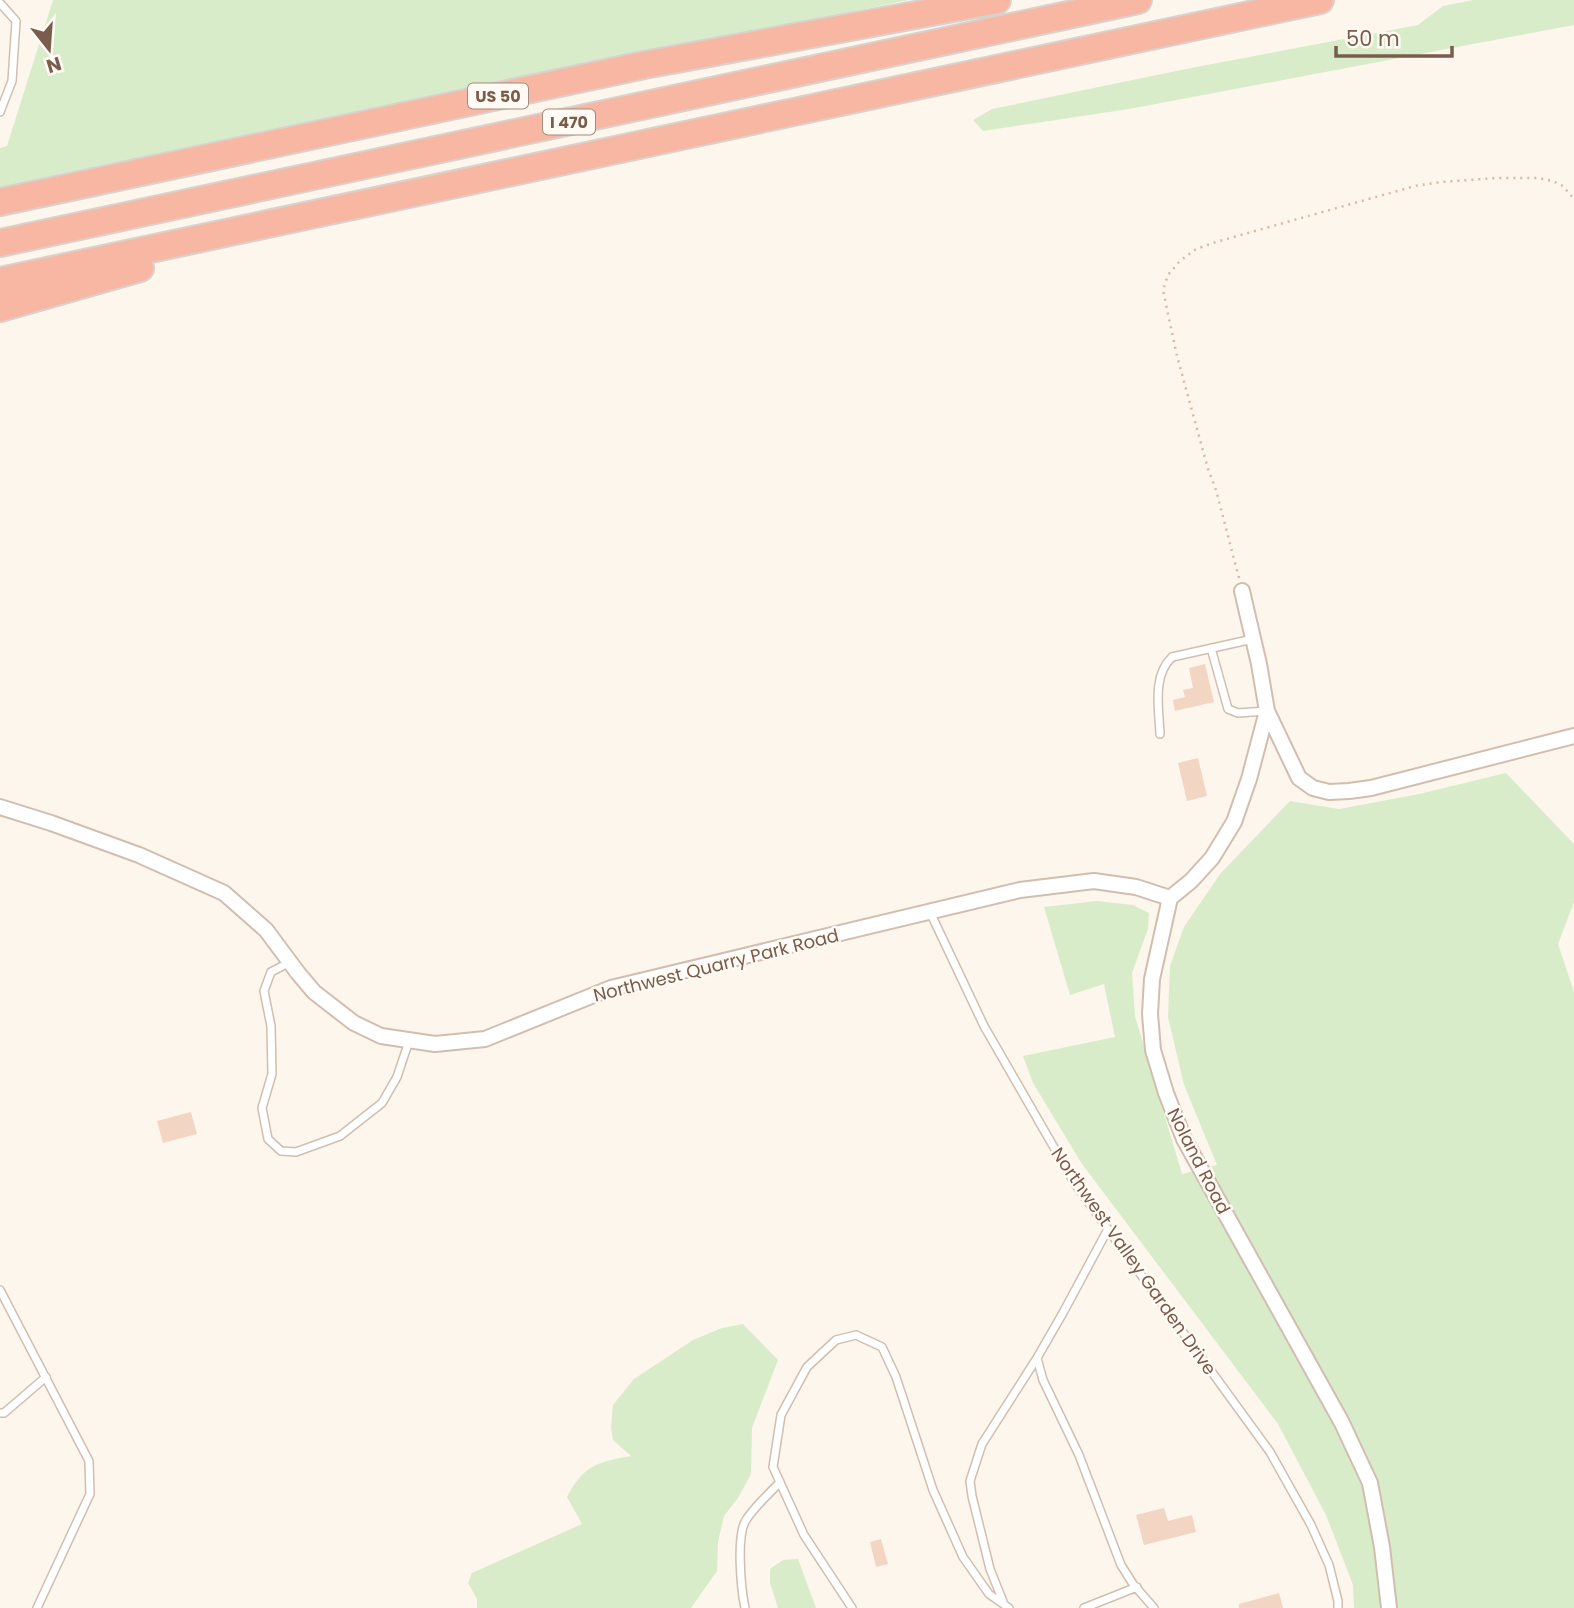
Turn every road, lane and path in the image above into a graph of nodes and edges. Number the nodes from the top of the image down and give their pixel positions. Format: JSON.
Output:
{"nodes":[{"id":1,"x":997,"y":0,"type":"edge"},
{"id":2,"x":1138,"y":0,"type":"edge"},
{"id":3,"x":1320,"y":0,"type":"edge"},
{"id":4,"x":0,"y":3,"type":"edge"},
{"id":5,"x":0,"y":112,"type":"edge"},
{"id":6,"x":1574,"y":199,"type":"edge"},
{"id":7,"x":0,"y":202,"type":"edge"},
{"id":8,"x":365,"y":203,"type":"junction"},
{"id":9,"x":0,"y":243,"type":"edge"},
{"id":10,"x":0,"y":281,"type":"edge"},
{"id":11,"x":0,"y":308,"type":"edge"},
{"id":12,"x":1242,"y":591,"type":"joint"},
{"id":13,"x":1253,"y":639,"type":"junction"},
{"id":14,"x":1211,"y":648,"type":"junction"},
{"id":15,"x":1267,"y":711,"type":"junction"},
{"id":16,"x":1160,"y":734,"type":"dead end"},
{"id":17,"x":1574,"y":736,"type":"edge"},
{"id":18,"x":0,"y":807,"type":"edge"},
{"id":19,"x":1170,"y":898,"type":"junction"},
{"id":20,"x":930,"y":912,"type":"junction"},
{"id":21,"x":290,"y":962,"type":"junction"},
{"id":22,"x":410,"y":1040,"type":"junction"},
{"id":23,"x":1108,"y":1228,"type":"junction"},
{"id":24,"x":0,"y":1290,"type":"edge"},
{"id":25,"x":1037,"y":1358,"type":"junction"},
{"id":26,"x":46,"y":1377,"type":"junction"},
{"id":27,"x":0,"y":1413,"type":"edge"},
{"id":28,"x":780,"y":1482,"type":"junction"},
{"id":29,"x":1137,"y":1587,"type":"junction"},
{"id":30,"x":1007,"y":1606,"type":"edge"},
{"id":31,"x":37,"y":1608,"type":"edge"},
{"id":32,"x":745,"y":1608,"type":"edge"},
{"id":33,"x":852,"y":1608,"type":"edge"},
{"id":34,"x":1084,"y":1608,"type":"edge"},
{"id":35,"x":1154,"y":1608,"type":"edge"},
{"id":36,"x":1338,"y":1608,"type":"edge"},
{"id":37,"x":1389,"y":1608,"type":"edge"}],
"edges":[{"from":1,"to":7,"type":"highway","number":"US 50"},
{"from":2,"to":9,"type":"highway","number":"I 470"},
{"from":3,"to":8,"type":"highway","number":"I 470"},
{"from":4,"to":5,"type":"lane"},
{"from":6,"to":12,"type":"path"},
{"from":8,"to":10,"type":"highway","number":"I 470"},
{"from":8,"to":11,"type":"highway"},
{"from":12,"to":13,"type":"street"},
{"from":13,"to":14,"type":"lane"},
{"from":13,"to":15,"type":"street"},
{"from":14,"to":15,"type":"lane"},
{"from":14,"to":16,"type":"lane"},
{"from":15,"to":17,"type":"street"},
{"from":15,"to":19,"type":"street"},
{"from":18,"to":21,"type":"street","name":"Northwest Quarry Park Road"},
{"from":19,"to":20,"type":"street","name":"Northwest Quarry Park Road"},
{"from":19,"to":37,"type":"street","name":"Noland Road"},
{"from":20,"to":22,"type":"street","name":"Northwest Quarry Park Road"},
{"from":20,"to":23,"type":"lane","name":"Northwest Valley Garden Drive"},
{"from":21,"to":22,"type":"street","name":"Northwest Quarry Park Road"},
{"from":21,"to":22,"type":"lane"},
{"from":23,"to":25,"type":"lane"},
{"from":23,"to":36,"type":"lane","name":"Northwest Valley Garden Drive"},
{"from":24,"to":26,"type":"lane"},
{"from":25,"to":29,"type":"lane"},
{"from":25,"to":30,"type":"lane"},
{"from":26,"to":27,"type":"lane"},
{"from":26,"to":31,"type":"lane"},
{"from":28,"to":30,"type":"lane"},
{"from":28,"to":32,"type":"lane"},
{"from":28,"to":33,"type":"lane"},
{"from":29,"to":34,"type":"lane"},
{"from":29,"to":35,"type":"lane"}]}
